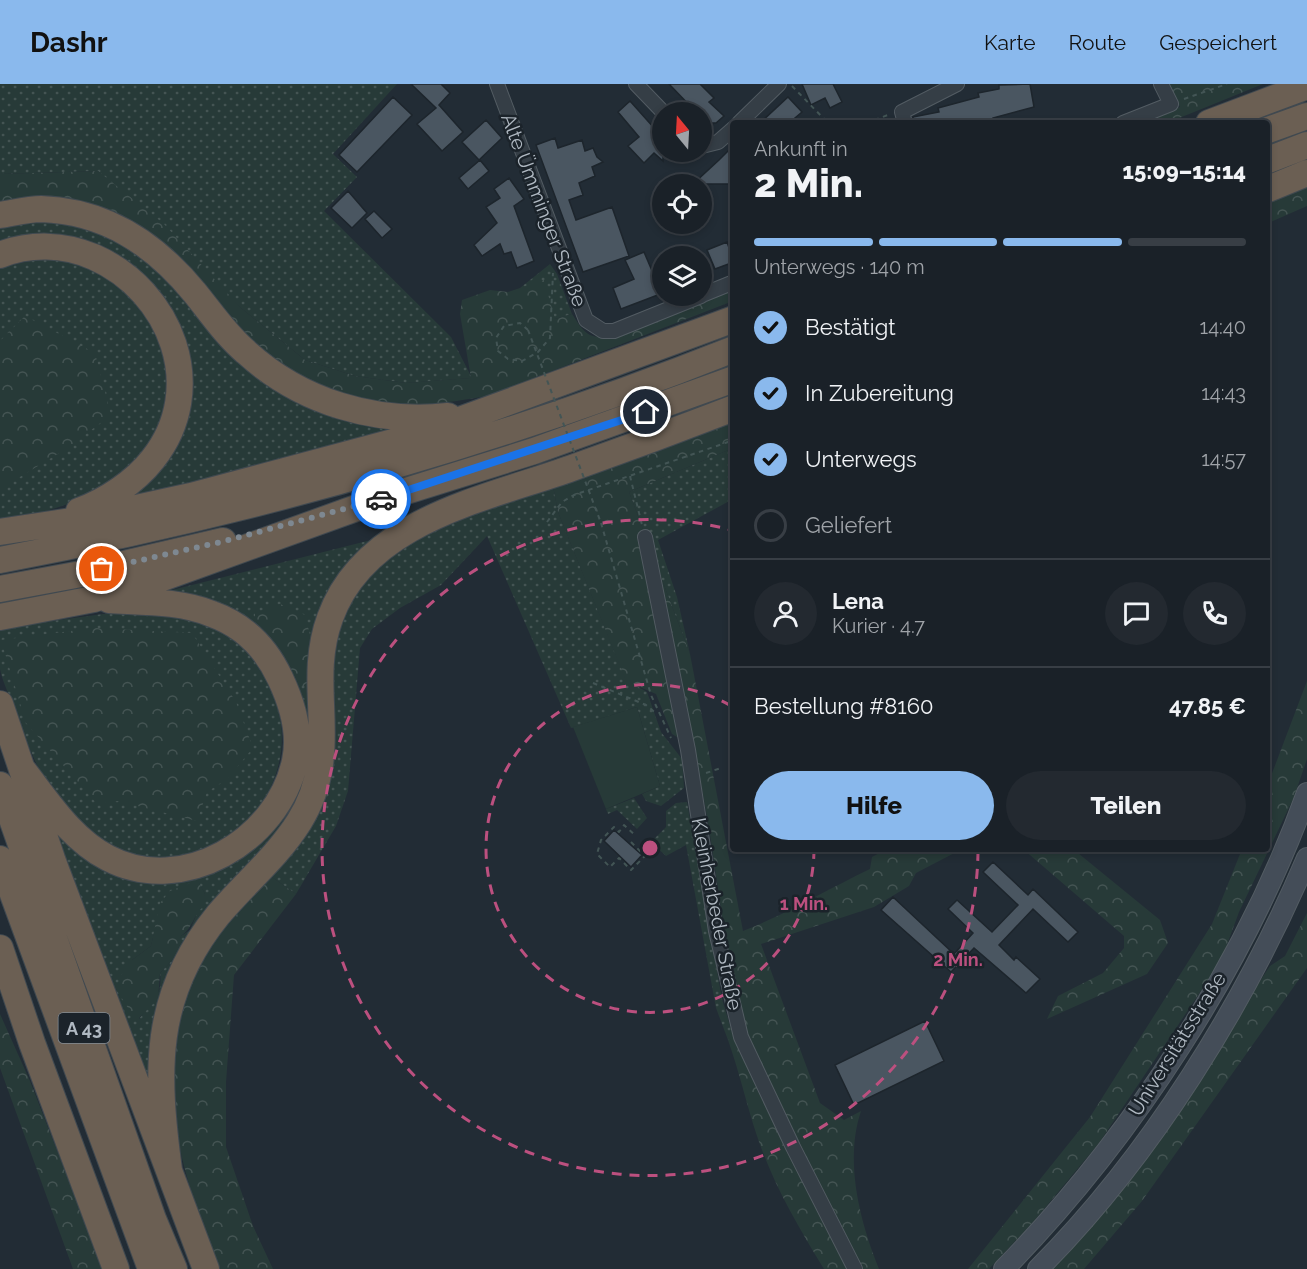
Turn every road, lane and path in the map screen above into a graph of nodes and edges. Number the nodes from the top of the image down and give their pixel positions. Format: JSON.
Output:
{"nodes":[{"id":1,"x":497,"y":84,"type":"edge"},
{"id":2,"x":636,"y":84,"type":"edge"},
{"id":3,"x":779,"y":84,"type":"edge"},
{"id":4,"x":790,"y":84,"type":"edge"},
{"id":5,"x":957,"y":84,"type":"edge"},
{"id":6,"x":1161,"y":84,"type":"edge"},
{"id":7,"x":1227,"y":84,"type":"edge"},
{"id":8,"x":1307,"y":86,"type":"edge"},
{"id":9,"x":653,"y":102,"type":"edge"},
{"id":10,"x":1171,"y":104,"type":"junction"},
{"id":11,"x":1307,"y":116,"type":"edge"},
{"id":12,"x":904,"y":118,"type":"edge"},
{"id":13,"x":742,"y":120,"type":"edge"},
{"id":14,"x":825,"y":120,"type":"edge"},
{"id":15,"x":889,"y":120,"type":"edge"},
{"id":16,"x":1131,"y":120,"type":"edge"},
{"id":17,"x":1217,"y":120,"type":"edge"},
{"id":18,"x":1270,"y":129,"type":"edge"},
{"id":19,"x":730,"y":132,"type":"edge"},
{"id":20,"x":712,"y":144,"type":"edge"},
{"id":21,"x":1307,"y":145,"type":"edge"},
{"id":22,"x":1270,"y":159,"type":"edge"},
{"id":23,"x":1307,"y":173,"type":"edge"},
{"id":24,"x":1270,"y":188,"type":"edge"},
{"id":25,"x":0,"y":215,"type":"edge"},
{"id":26,"x":0,"y":255,"type":"edge"},
{"id":27,"x":561,"y":256,"type":"junction"},
{"id":28,"x":730,"y":284,"type":"edge"},
{"id":29,"x":712,"y":291,"type":"edge"},
{"id":30,"x":676,"y":306,"type":"edge"},
{"id":31,"x":730,"y":321,"type":"edge"},
{"id":32,"x":730,"y":350,"type":"edge"},
{"id":33,"x":730,"y":380,"type":"edge"},
{"id":34,"x":730,"y":410,"type":"edge"},
{"id":35,"x":476,"y":413,"type":"junction"},
{"id":36,"x":730,"y":441,"type":"edge"},
{"id":37,"x":630,"y":476,"type":"junction"},
{"id":38,"x":384,"y":498,"type":"junction"},
{"id":39,"x":548,"y":522,"type":"dead end"},
{"id":40,"x":30,"y":527,"type":"junction"},
{"id":41,"x":0,"y":532,"type":"edge"},
{"id":42,"x":645,"y":537,"type":"joint"},
{"id":43,"x":0,"y":560,"type":"edge"},
{"id":44,"x":0,"y":589,"type":"edge"},
{"id":45,"x":94,"y":599,"type":"junction"},
{"id":46,"x":3,"y":617,"type":"edge"},
{"id":47,"x":593,"y":683,"type":"dead end"},
{"id":48,"x":0,"y":704,"type":"edge"},
{"id":49,"x":659,"y":715,"type":"junction"},
{"id":50,"x":688,"y":750,"type":"junction"},
{"id":51,"x":721,"y":768,"type":"dead end"},
{"id":52,"x":23,"y":770,"type":"junction"},
{"id":53,"x":692,"y":777,"type":"junction"},
{"id":54,"x":0,"y":785,"type":"edge"},
{"id":55,"x":1307,"y":793,"type":"edge"},
{"id":56,"x":636,"y":836,"type":"dead end"},
{"id":57,"x":631,"y":842,"type":"dead end"},
{"id":58,"x":1307,"y":858,"type":"edge"},
{"id":59,"x":0,"y":859,"type":"edge"},
{"id":60,"x":0,"y":948,"type":"edge"},
{"id":61,"x":0,"y":989,"type":"edge"},
{"id":62,"x":32,"y":1043,"type":"junction"},
{"id":63,"x":168,"y":1170,"type":"junction"},
{"id":64,"x":116,"y":1269,"type":"edge"},
{"id":65,"x":151,"y":1269,"type":"edge"},
{"id":66,"x":174,"y":1269,"type":"edge"},
{"id":67,"x":206,"y":1269,"type":"edge"},
{"id":68,"x":855,"y":1269,"type":"edge"},
{"id":69,"x":1004,"y":1269,"type":"edge"},
{"id":70,"x":1038,"y":1269,"type":"edge"}],
"edges":[{"from":1,"to":27,"type":"street","name":"Alte Ümminger Straße"},
{"from":2,"to":9,"type":"street"},
{"from":3,"to":13,"type":"street"},
{"from":4,"to":14,"type":"path"},
{"from":5,"to":12,"type":"street"},
{"from":6,"to":10,"type":"street"},
{"from":7,"to":10,"type":"path"},
{"from":8,"to":17,"type":"highway"},
{"from":10,"to":16,"type":"street"},
{"from":11,"to":18,"type":"highway"},
{"from":12,"to":15,"type":"path"},
{"from":19,"to":20,"type":"street"},
{"from":21,"to":22,"type":"highway"},
{"from":23,"to":24,"type":"highway"},
{"from":25,"to":35,"type":"highway"},
{"from":26,"to":40,"type":"highway"},
{"from":27,"to":30,"type":"street","name":"Alte Ümminger Straße"},
{"from":27,"to":49,"type":"path","bridge":true},
{"from":28,"to":29,"type":"street","name":"Alte Ümminger Straße"},
{"from":31,"to":35,"type":"highway"},
{"from":32,"to":43,"type":"highway"},
{"from":33,"to":38,"type":"highway"},
{"from":34,"to":63,"type":"highway"},
{"from":35,"to":40,"type":"highway"},
{"from":36,"to":37,"type":"path"},
{"from":37,"to":39,"type":"path"},
{"from":37,"to":42,"type":"path"},
{"from":38,"to":44,"type":"highway"},
{"from":38,"to":45,"type":"highway"},
{"from":40,"to":41,"type":"highway"},
{"from":42,"to":50,"type":"street","name":"Kleinherbeder Straße"},
{"from":45,"to":46,"type":"highway"},
{"from":45,"to":52,"type":"highway"},
{"from":47,"to":49,"type":"path"},
{"from":48,"to":52,"type":"highway"},
{"from":49,"to":50,"type":"path"},
{"from":50,"to":53,"type":"street","name":"Kleinherbeder Straße"},
{"from":51,"to":53,"type":"path"},
{"from":52,"to":63,"type":"highway"},
{"from":53,"to":68,"type":"street","name":"Kleinherbeder Straße"},
{"from":54,"to":66,"type":"highway","number":"A 43"},
{"from":55,"to":69,"type":"main road","name":"Universitätsstraße"},
{"from":56,"to":57,"type":"path"},
{"from":58,"to":70,"type":"main road","name":"Universitätsstraße"},
{"from":59,"to":65,"type":"highway","number":"A 43"},
{"from":60,"to":62,"type":"highway"},
{"from":61,"to":62,"type":"highway"},
{"from":62,"to":64,"type":"highway"},
{"from":63,"to":67,"type":"highway"}]}
